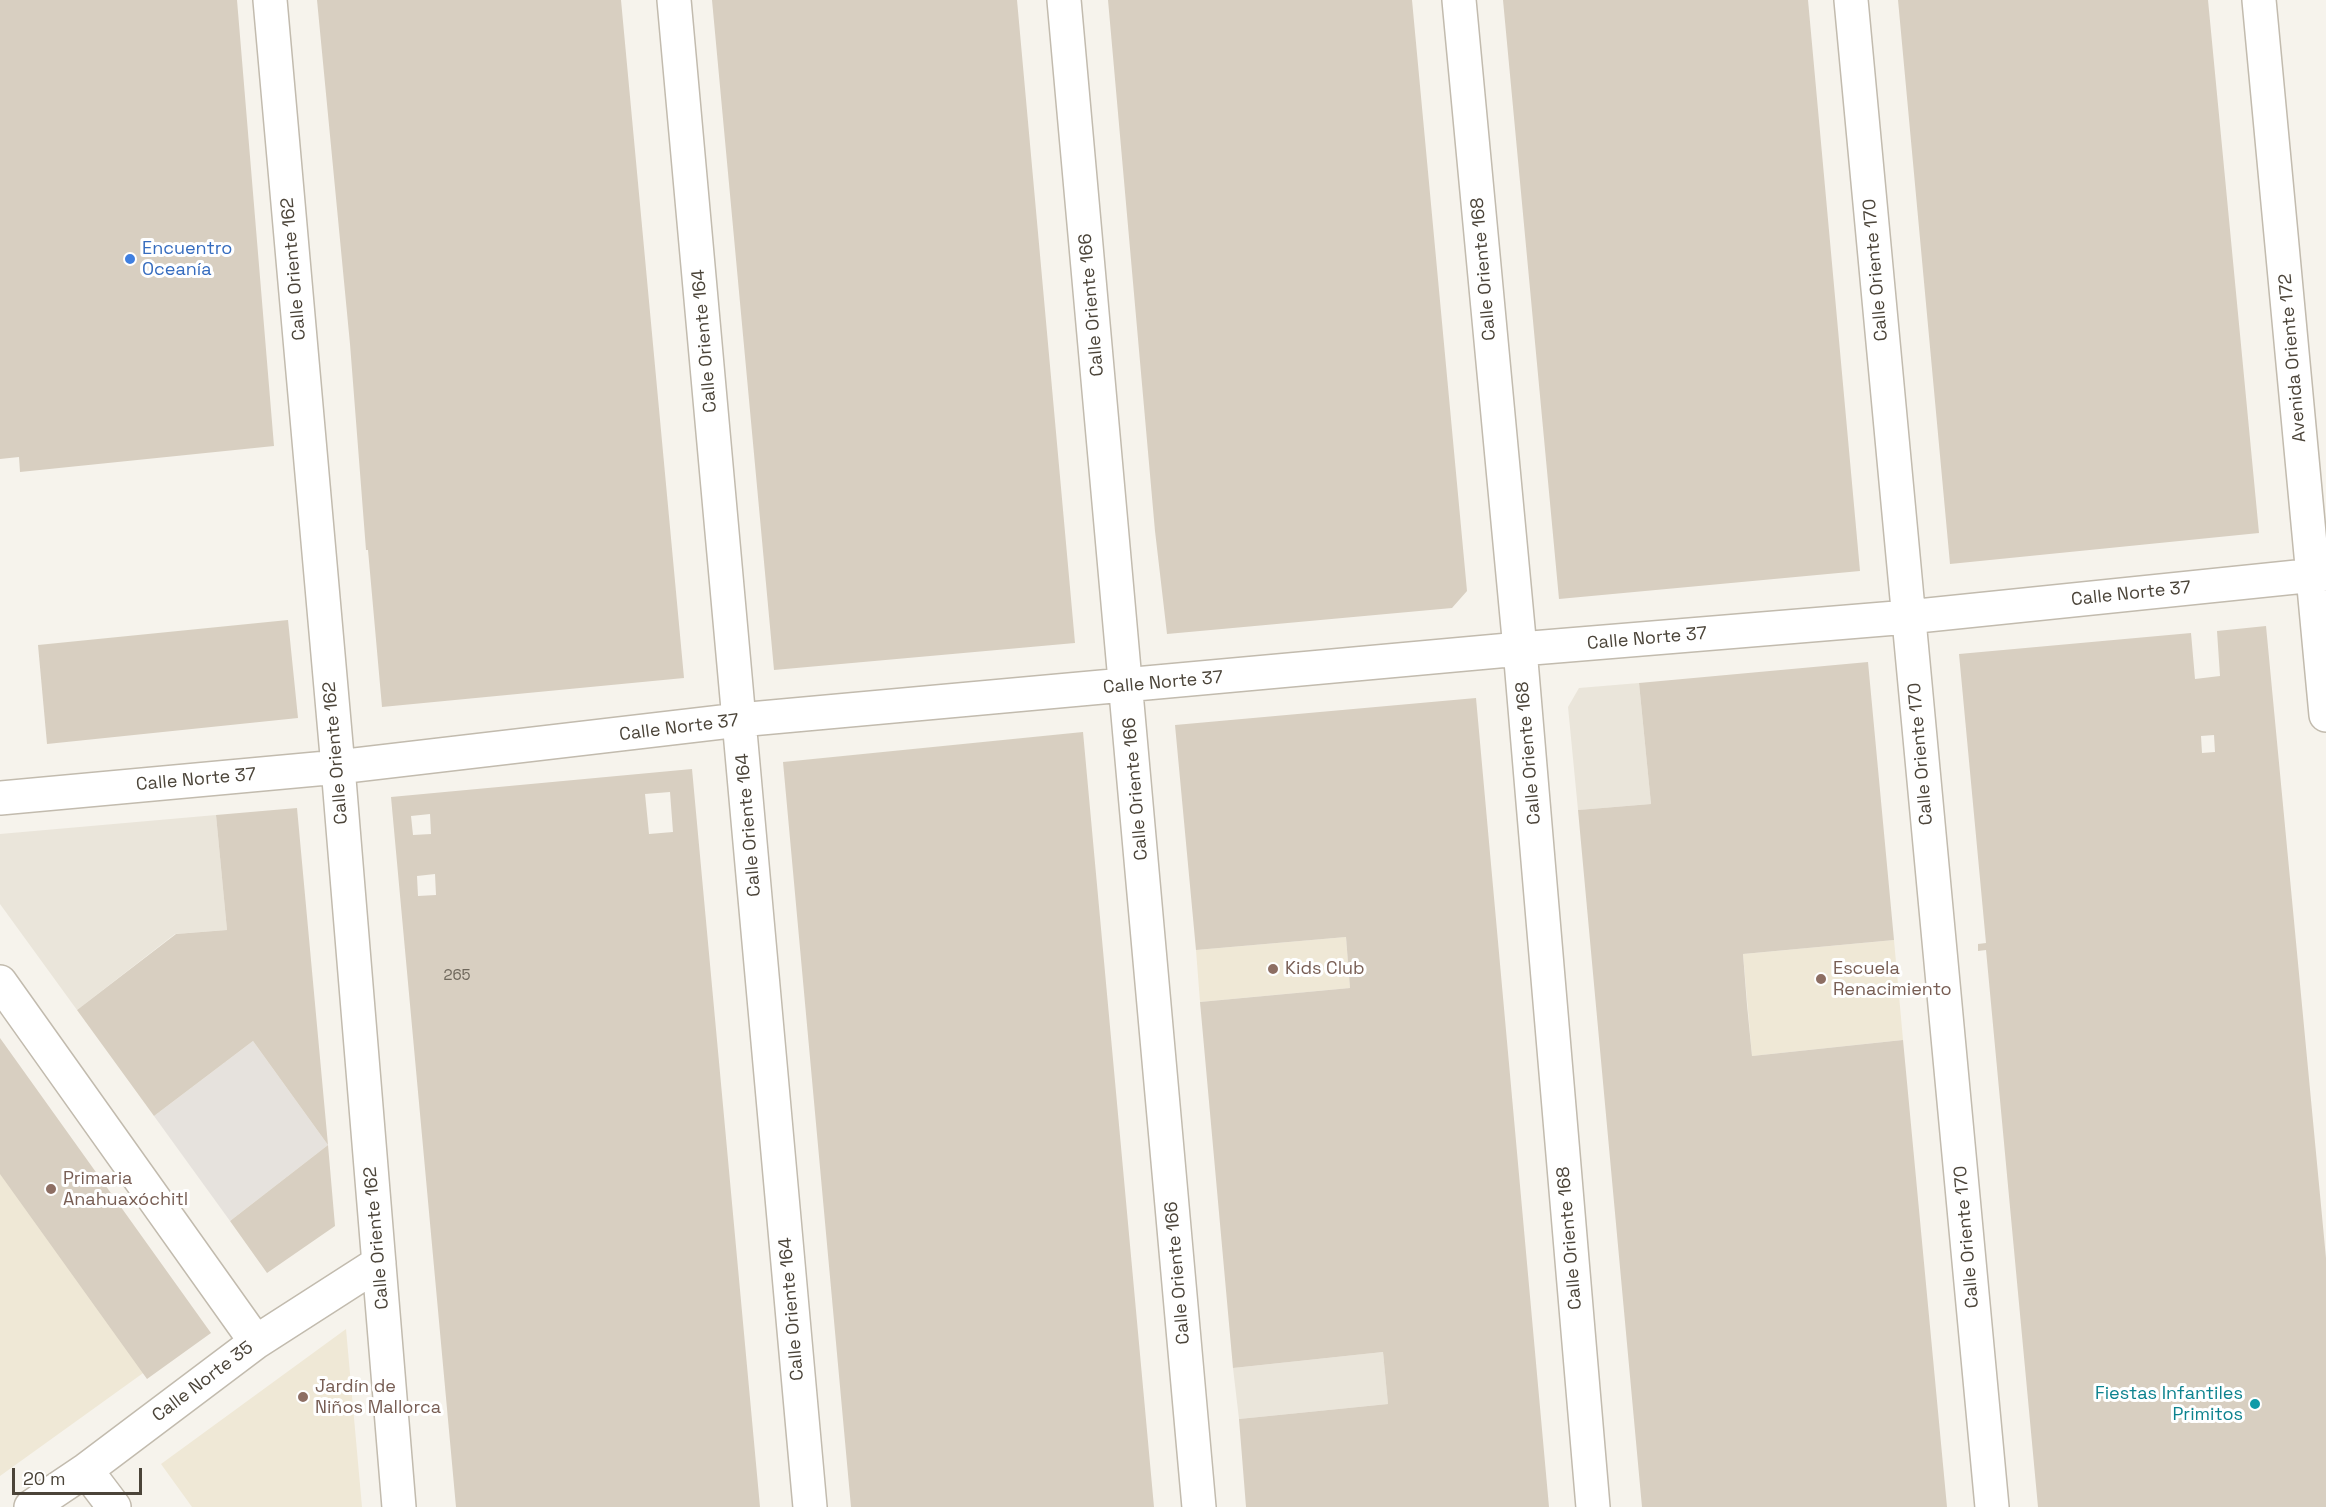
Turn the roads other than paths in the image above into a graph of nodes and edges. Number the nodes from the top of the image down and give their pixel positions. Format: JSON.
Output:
{"nodes":[{"id":1,"x":270,"y":0,"type":"edge"},
{"id":2,"x":674,"y":0,"type":"edge"},
{"id":3,"x":1064,"y":0,"type":"edge"},
{"id":4,"x":1460,"y":0,"type":"edge"},
{"id":5,"x":1851,"y":0,"type":"edge"},
{"id":6,"x":2259,"y":0,"type":"edge"},
{"id":7,"x":2320,"y":575,"type":"edge"},
{"id":8,"x":1908,"y":617,"type":"junction"},
{"id":9,"x":1520,"y":649,"type":"junction"},
{"id":10,"x":1127,"y":687,"type":"junction"},
{"id":11,"x":2326,"y":715,"type":"edge"},
{"id":12,"x":740,"y":720,"type":"junction"},
{"id":13,"x":338,"y":767,"type":"junction"},
{"id":14,"x":0,"y":798,"type":"edge"},
{"id":15,"x":0,"y":982,"type":"edge"},
{"id":16,"x":379,"y":1263,"type":"junction"},
{"id":17,"x":256,"y":1342,"type":"junction"},
{"id":18,"x":86,"y":1470,"type":"junction"},
{"id":19,"x":31,"y":1507,"type":"edge"},
{"id":20,"x":114,"y":1507,"type":"edge"},
{"id":21,"x":399,"y":1507,"type":"edge"},
{"id":22,"x":810,"y":1507,"type":"edge"},
{"id":23,"x":1199,"y":1507,"type":"edge"},
{"id":24,"x":1593,"y":1507,"type":"edge"},
{"id":25,"x":1992,"y":1507,"type":"edge"}],
"edges":[{"from":1,"to":13,"type":"street","name":"Calle Oriente 162"},
{"from":2,"to":12,"type":"street","name":"Calle Oriente 164"},
{"from":3,"to":10,"type":"street","name":"Calle Oriente 166"},
{"from":4,"to":9,"type":"street","name":"Calle Oriente 168"},
{"from":5,"to":8,"type":"street","name":"Calle Oriente 170"},
{"from":6,"to":7,"type":"street","name":"Avenida Oriente 172"},
{"from":7,"to":8,"type":"street","name":"Calle Norte 37"},
{"from":7,"to":11,"type":"street","name":"Avenida Oriente 172"},
{"from":8,"to":9,"type":"street","name":"Calle Norte 37"},
{"from":8,"to":25,"type":"street","name":"Calle Oriente 170"},
{"from":9,"to":10,"type":"street","name":"Calle Norte 37"},
{"from":9,"to":24,"type":"street","name":"Calle Oriente 168"},
{"from":10,"to":12,"type":"street","name":"Calle Norte 37"},
{"from":10,"to":23,"type":"street","name":"Calle Oriente 166"},
{"from":12,"to":13,"type":"street","name":"Calle Norte 37"},
{"from":12,"to":22,"type":"street","name":"Calle Oriente 164"},
{"from":13,"to":14,"type":"street","name":"Calle Norte 37"},
{"from":13,"to":16,"type":"street","name":"Calle Oriente 162"},
{"from":15,"to":17,"type":"street"},
{"from":16,"to":17,"type":"street","name":"Calle Norte 35"},
{"from":16,"to":21,"type":"street","name":"Calle Oriente 162"},
{"from":17,"to":18,"type":"street","name":"Calle Norte 35"},
{"from":18,"to":19,"type":"street","name":"Calle Norte 35"},
{"from":18,"to":20,"type":"street"}]}
